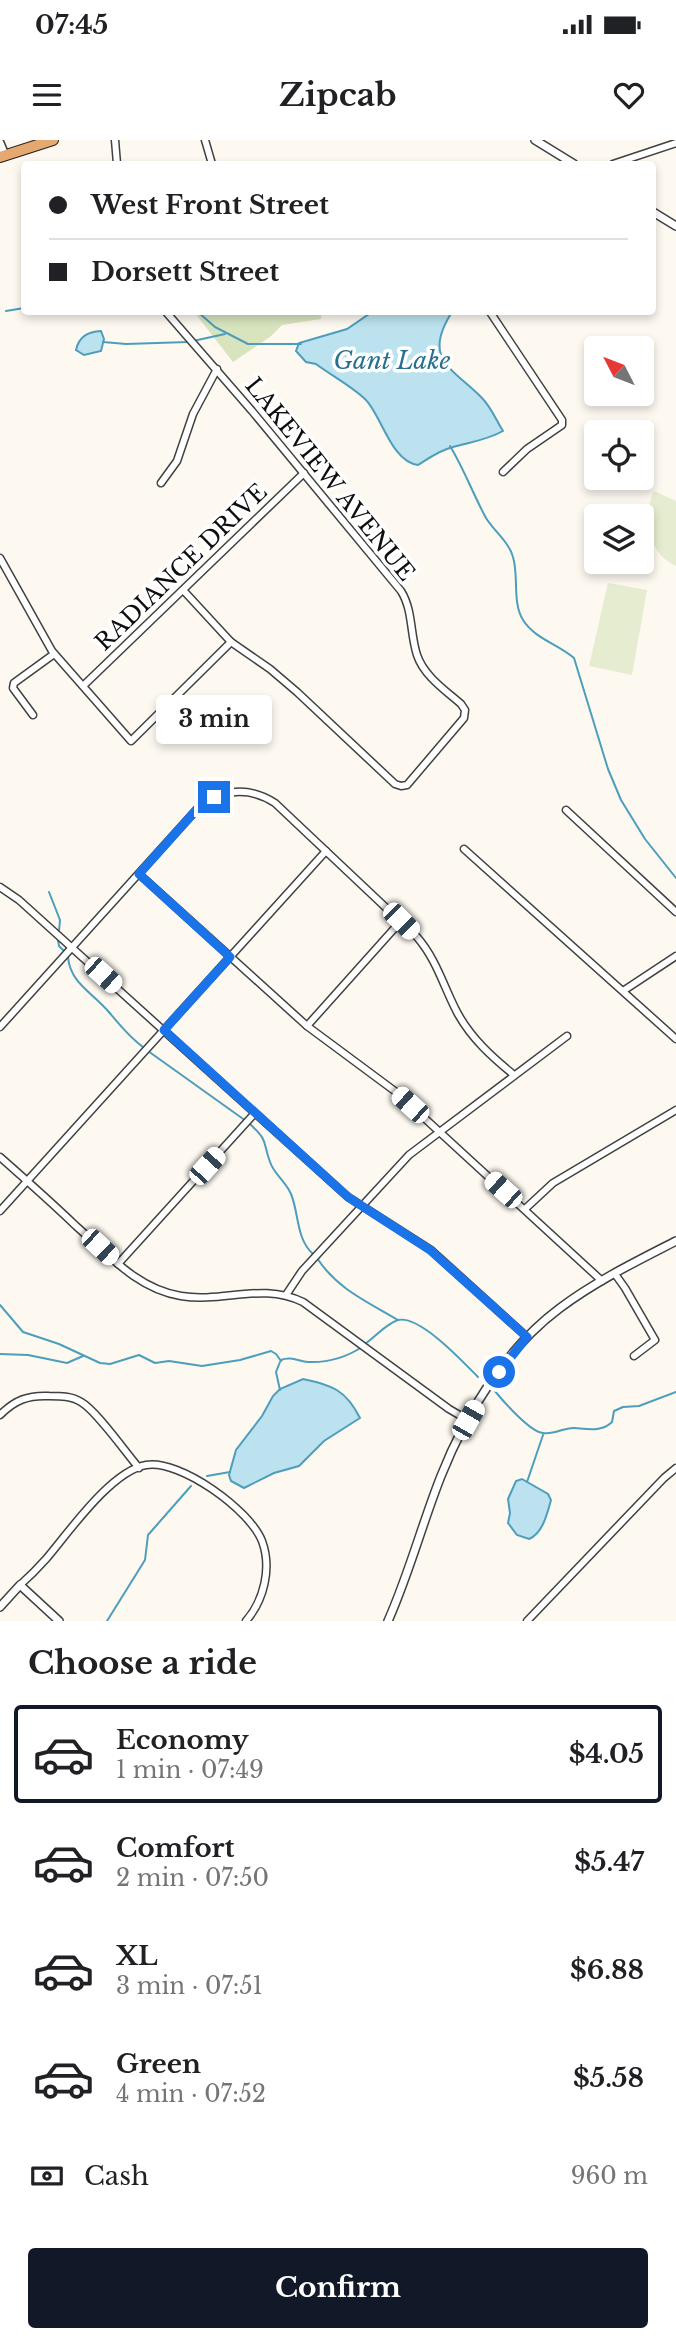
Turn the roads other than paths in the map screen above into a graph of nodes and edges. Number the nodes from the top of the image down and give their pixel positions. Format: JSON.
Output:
{"nodes":[{"id":1,"x":53,"y":140,"type":"edge"},
{"id":2,"x":115,"y":140,"type":"edge"},
{"id":3,"x":205,"y":140,"type":"edge"},
{"id":4,"x":535,"y":140,"type":"edge"},
{"id":5,"x":0,"y":143,"type":"edge"},
{"id":6,"x":676,"y":143,"type":"edge"},
{"id":7,"x":2,"y":156,"type":"edge"},
{"id":8,"x":117,"y":161,"type":"edge"},
{"id":9,"x":211,"y":161,"type":"edge"},
{"id":10,"x":569,"y":161,"type":"edge"},
{"id":11,"x":622,"y":161,"type":"edge"},
{"id":12,"x":656,"y":214,"type":"edge"},
{"id":13,"x":676,"y":226,"type":"edge"},
{"id":14,"x":169,"y":315,"type":"edge"},
{"id":15,"x":492,"y":315,"type":"edge"},
{"id":16,"x":217,"y":369,"type":"junction"},
{"id":17,"x":503,"y":472,"type":"dead end"},
{"id":18,"x":304,"y":473,"type":"junction"},
{"id":19,"x":161,"y":483,"type":"dead end"},
{"id":20,"x":0,"y":558,"type":"edge"},
{"id":21,"x":7,"y":570,"type":"junction"},
{"id":22,"x":0,"y":575,"type":"edge"},
{"id":23,"x":183,"y":590,"type":"junction"},
{"id":24,"x":232,"y":642,"type":"junction"},
{"id":25,"x":54,"y":654,"type":"junction"},
{"id":26,"x":83,"y":686,"type":"junction"},
{"id":27,"x":33,"y":715,"type":"dead end"},
{"id":28,"x":566,"y":810,"type":"dead end"},
{"id":29,"x":464,"y":849,"type":"dead end"},
{"id":30,"x":326,"y":851,"type":"junction"},
{"id":31,"x":139,"y":874,"type":"junction"},
{"id":32,"x":0,"y":887,"type":"edge"},
{"id":33,"x":676,"y":912,"type":"edge"},
{"id":34,"x":401,"y":921,"type":"junction"},
{"id":35,"x":72,"y":948,"type":"junction"},
{"id":36,"x":676,"y":956,"type":"edge"},
{"id":37,"x":230,"y":957,"type":"junction"},
{"id":38,"x":623,"y":991,"type":"junction"},
{"id":39,"x":307,"y":1026,"type":"junction"},
{"id":40,"x":0,"y":1027,"type":"edge"},
{"id":41,"x":164,"y":1030,"type":"junction"},
{"id":42,"x":567,"y":1036,"type":"dead end"},
{"id":43,"x":676,"y":1039,"type":"edge"},
{"id":44,"x":514,"y":1075,"type":"junction"},
{"id":45,"x":676,"y":1110,"type":"edge"},
{"id":46,"x":255,"y":1113,"type":"junction"},
{"id":47,"x":439,"y":1131,"type":"junction"},
{"id":48,"x":0,"y":1157,"type":"edge"},
{"id":49,"x":27,"y":1181,"type":"junction"},
{"id":50,"x":361,"y":1206,"type":"junction"},
{"id":51,"x":525,"y":1209,"type":"junction"},
{"id":52,"x":0,"y":1211,"type":"edge"},
{"id":53,"x":676,"y":1241,"type":"edge"},
{"id":54,"x":118,"y":1264,"type":"junction"},
{"id":55,"x":615,"y":1274,"type":"junction"},
{"id":56,"x":602,"y":1281,"type":"junction"},
{"id":57,"x":286,"y":1295,"type":"junction"},
{"id":58,"x":527,"y":1337,"type":"junction"},
{"id":59,"x":634,"y":1356,"type":"dead end"},
{"id":60,"x":0,"y":1415,"type":"edge"},
{"id":61,"x":468,"y":1420,"type":"junction"},
{"id":62,"x":139,"y":1468,"type":"junction"},
{"id":63,"x":676,"y":1468,"type":"edge"},
{"id":64,"x":20,"y":1585,"type":"junction"},
{"id":65,"x":0,"y":1607,"type":"edge"},
{"id":66,"x":59,"y":1621,"type":"edge"},
{"id":67,"x":246,"y":1621,"type":"edge"},
{"id":68,"x":387,"y":1621,"type":"edge"},
{"id":69,"x":527,"y":1621,"type":"edge"}],
"edges":[{"from":1,"to":7,"type":"highway"},
{"from":2,"to":8,"type":"street"},
{"from":3,"to":9,"type":"street"},
{"from":4,"to":10,"type":"street"},
{"from":5,"to":7,"type":"street"},
{"from":6,"to":11,"type":"street"},
{"from":12,"to":13,"type":"street"},
{"from":14,"to":16,"type":"street","name":"LAKEVIEW AVENUE"},
{"from":15,"to":17,"type":"street"},
{"from":16,"to":18,"type":"street","name":"LAKEVIEW AVENUE"},
{"from":16,"to":19,"type":"street"},
{"from":18,"to":23,"type":"street","name":"RADIANCE DRIVE"},
{"from":18,"to":24,"type":"street","name":"LAKEVIEW AVENUE"},
{"from":20,"to":21,"type":"street"},
{"from":21,"to":22,"type":"street"},
{"from":21,"to":25,"type":"street"},
{"from":23,"to":24,"type":"street"},
{"from":23,"to":26,"type":"street","name":"RADIANCE DRIVE"},
{"from":24,"to":26,"type":"street"},
{"from":25,"to":26,"type":"street"},
{"from":25,"to":27,"type":"street"},
{"from":28,"to":33,"type":"street"},
{"from":29,"to":38,"type":"street"},
{"from":30,"to":31,"type":"street"},
{"from":30,"to":34,"type":"street"},
{"from":30,"to":37,"type":"street"},
{"from":31,"to":35,"type":"street"},
{"from":31,"to":37,"type":"street"},
{"from":32,"to":35,"type":"street"},
{"from":34,"to":39,"type":"street"},
{"from":34,"to":44,"type":"street"},
{"from":35,"to":40,"type":"street"},
{"from":35,"to":41,"type":"street"},
{"from":36,"to":38,"type":"street"},
{"from":37,"to":39,"type":"street"},
{"from":37,"to":41,"type":"street"},
{"from":38,"to":43,"type":"street"},
{"from":39,"to":47,"type":"street"},
{"from":41,"to":46,"type":"street"},
{"from":41,"to":49,"type":"street"},
{"from":42,"to":44,"type":"street"},
{"from":44,"to":47,"type":"street"},
{"from":45,"to":51,"type":"street"},
{"from":46,"to":50,"type":"street"},
{"from":46,"to":54,"type":"street"},
{"from":47,"to":50,"type":"street"},
{"from":47,"to":51,"type":"street"},
{"from":48,"to":49,"type":"street"},
{"from":49,"to":52,"type":"street"},
{"from":49,"to":54,"type":"street"},
{"from":50,"to":57,"type":"street"},
{"from":50,"to":58,"type":"street"},
{"from":51,"to":56,"type":"street"},
{"from":53,"to":55,"type":"street"},
{"from":54,"to":57,"type":"street"},
{"from":55,"to":56,"type":"street"},
{"from":55,"to":59,"type":"street"},
{"from":56,"to":58,"type":"street"},
{"from":57,"to":61,"type":"street"},
{"from":58,"to":61,"type":"street"},
{"from":60,"to":62,"type":"street"},
{"from":61,"to":68,"type":"street"},
{"from":62,"to":64,"type":"street"},
{"from":62,"to":67,"type":"street"},
{"from":63,"to":69,"type":"street"},
{"from":64,"to":65,"type":"street"},
{"from":64,"to":66,"type":"street"}]}
